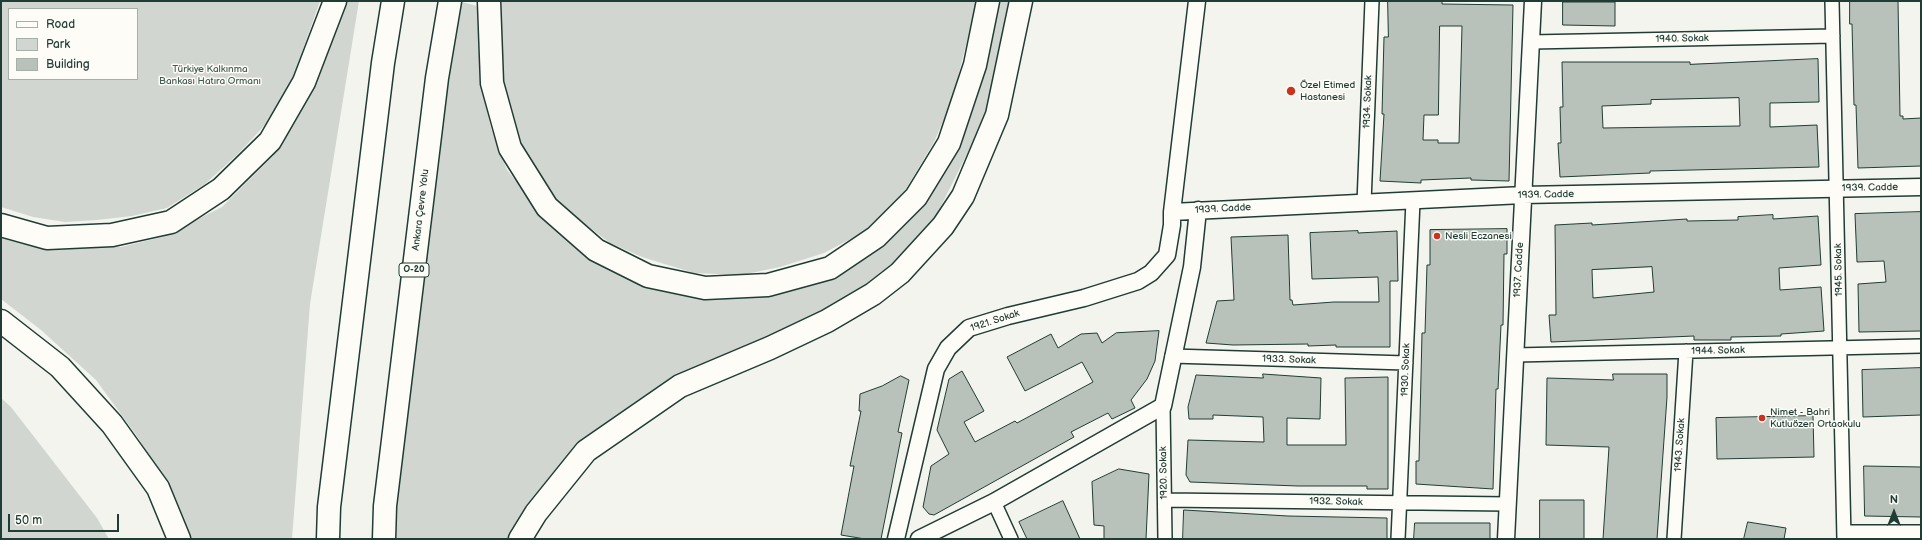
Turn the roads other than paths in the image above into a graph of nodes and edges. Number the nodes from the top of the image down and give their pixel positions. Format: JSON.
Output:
{"nodes":[{"id":1,"x":335,"y":1,"type":"edge"},
{"id":2,"x":393,"y":1,"type":"edge"},
{"id":3,"x":450,"y":1,"type":"edge"},
{"id":4,"x":488,"y":1,"type":"edge"},
{"id":5,"x":988,"y":1,"type":"edge"},
{"id":6,"x":1021,"y":1,"type":"edge"},
{"id":7,"x":1197,"y":1,"type":"edge"},
{"id":8,"x":1372,"y":1,"type":"edge"},
{"id":9,"x":1533,"y":1,"type":"edge"},
{"id":10,"x":1832,"y":1,"type":"edge"},
{"id":11,"x":1833,"y":36,"type":"junction"},
{"id":12,"x":1531,"y":42,"type":"junction"},
{"id":13,"x":1921,"y":187,"type":"edge"},
{"id":14,"x":1837,"y":189,"type":"junction"},
{"id":15,"x":1523,"y":195,"type":"junction"},
{"id":16,"x":1413,"y":201,"type":"junction"},
{"id":17,"x":1364,"y":203,"type":"junction"},
{"id":18,"x":1198,"y":210,"type":"junction"},
{"id":19,"x":1172,"y":212,"type":"junction"},
{"id":20,"x":1,"y":225,"type":"edge"},
{"id":21,"x":1,"y":321,"type":"edge"},
{"id":22,"x":1921,"y":346,"type":"edge"},
{"id":23,"x":1841,"y":348,"type":"junction"},
{"id":24,"x":1686,"y":351,"type":"junction"},
{"id":25,"x":1515,"y":355,"type":"junction"},
{"id":26,"x":1172,"y":356,"type":"junction"},
{"id":27,"x":1406,"y":363,"type":"junction"},
{"id":28,"x":1163,"y":406,"type":"junction"},
{"id":29,"x":1165,"y":500,"type":"junction"},
{"id":30,"x":994,"y":502,"type":"junction"},
{"id":31,"x":1400,"y":503,"type":"junction"},
{"id":32,"x":1508,"y":504,"type":"junction"},
{"id":33,"x":1921,"y":532,"type":"edge"},
{"id":34,"x":1844,"y":536,"type":"edge"},
{"id":35,"x":179,"y":539,"type":"edge"},
{"id":36,"x":328,"y":539,"type":"edge"},
{"id":37,"x":384,"y":539,"type":"edge"},
{"id":38,"x":520,"y":539,"type":"edge"},
{"id":39,"x":896,"y":539,"type":"edge"},
{"id":40,"x":919,"y":539,"type":"edge"},
{"id":41,"x":1011,"y":539,"type":"edge"},
{"id":42,"x":1165,"y":539,"type":"edge"},
{"id":43,"x":1398,"y":539,"type":"edge"},
{"id":44,"x":1506,"y":539,"type":"edge"},
{"id":45,"x":1674,"y":539,"type":"edge"}],
"edges":[{"from":1,"to":20,"type":"highway"},
{"from":2,"to":36,"type":"highway"},
{"from":3,"to":37,"type":"highway","name":"Ankara Çevre Yolu","number":"O-20"},
{"from":4,"to":5,"type":"highway"},
{"from":6,"to":38,"type":"highway"},
{"from":7,"to":19,"type":"street","name":"1921. Sokak"},
{"from":8,"to":17,"type":"street","name":"1934. Sokak"},
{"from":9,"to":12,"type":"street","name":"1937. Cadde"},
{"from":10,"to":11,"type":"street","name":"1945. Sokak"},
{"from":11,"to":12,"type":"street","name":"1940. Sokak"},
{"from":11,"to":14,"type":"street","name":"1945. Sokak"},
{"from":12,"to":15,"type":"street","name":"1937. Cadde"},
{"from":13,"to":14,"type":"street","name":"1939. Cadde"},
{"from":14,"to":15,"type":"street","name":"1939. Cadde"},
{"from":14,"to":23,"type":"street","name":"1945. Sokak"},
{"from":15,"to":16,"type":"street","name":"1939. Cadde"},
{"from":15,"to":25,"type":"street","name":"1937. Cadde"},
{"from":16,"to":17,"type":"street","name":"1939. Cadde"},
{"from":16,"to":27,"type":"street","name":"1930. Sokak"},
{"from":17,"to":18,"type":"street","name":"1939. Cadde"},
{"from":18,"to":19,"type":"street","name":"1939. Cadde"},
{"from":18,"to":26,"type":"street"},
{"from":19,"to":39,"type":"street","name":"1921. Sokak"},
{"from":21,"to":35,"type":"highway"},
{"from":22,"to":23,"type":"street","name":"1944. Sokak"},
{"from":23,"to":24,"type":"street","name":"1944. Sokak"},
{"from":23,"to":34,"type":"street","name":"1945. Sokak"},
{"from":24,"to":25,"type":"street","name":"1944. Sokak"},
{"from":24,"to":45,"type":"street","name":"1943. Sokak"},
{"from":25,"to":32,"type":"street","name":"1937. Cadde"},
{"from":26,"to":27,"type":"street","name":"1933. Sokak"},
{"from":26,"to":28,"type":"street"},
{"from":27,"to":31,"type":"street","name":"1930. Sokak"},
{"from":28,"to":29,"type":"street","name":"1920. Sokak"},
{"from":28,"to":30,"type":"street"},
{"from":29,"to":31,"type":"street","name":"1932. Sokak"},
{"from":29,"to":42,"type":"street","name":"1920. Sokak"},
{"from":30,"to":40,"type":"street"},
{"from":30,"to":41,"type":"street"},
{"from":31,"to":32,"type":"street","name":"1932. Sokak"},
{"from":31,"to":43,"type":"street","name":"1930. Sokak"},
{"from":32,"to":44,"type":"street","name":"1937. Cadde"},
{"from":33,"to":34,"type":"street"}]}
